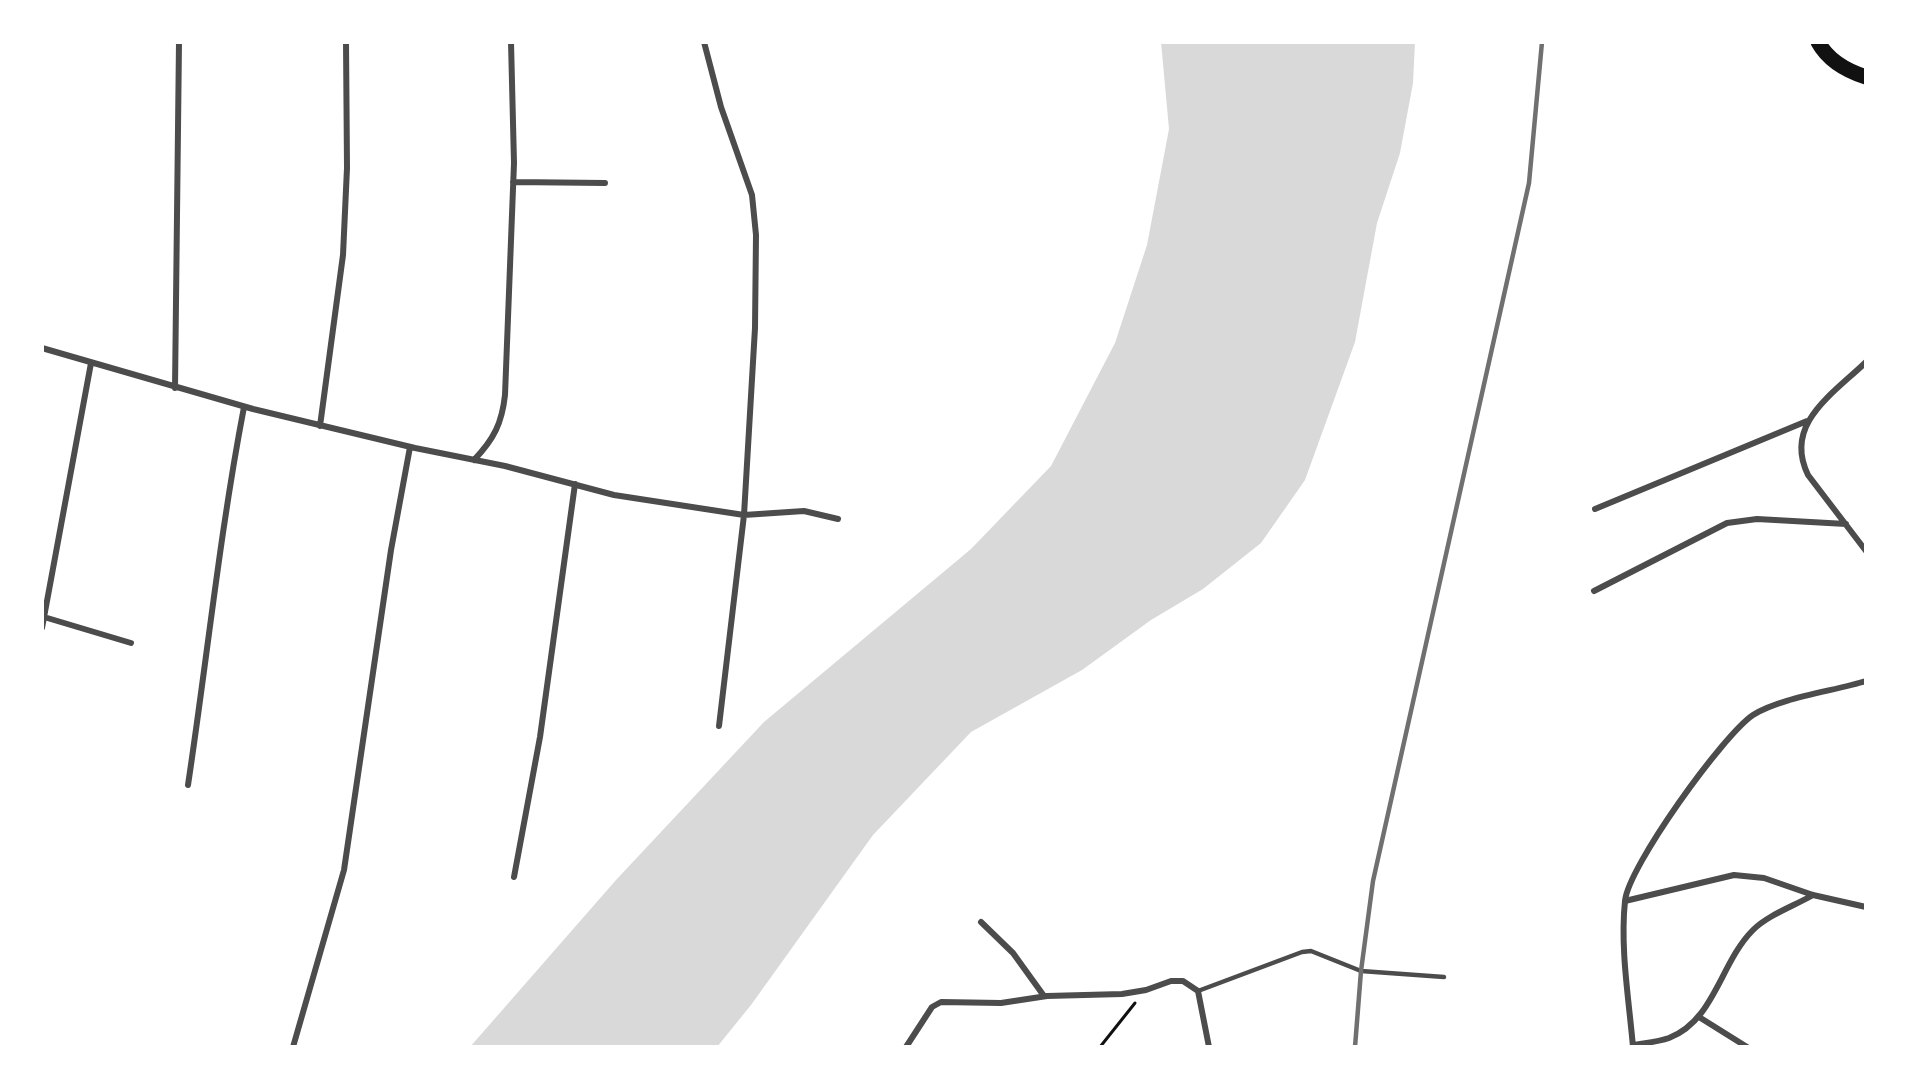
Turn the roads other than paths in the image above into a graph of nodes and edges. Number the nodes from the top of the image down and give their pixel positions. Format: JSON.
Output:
{"nodes":[{"id":1,"x":179,"y":42,"type":"edge"},
{"id":2,"x":346,"y":42,"type":"edge"},
{"id":3,"x":511,"y":42,"type":"edge"},
{"id":4,"x":704,"y":42,"type":"edge"},
{"id":5,"x":1818,"y":42,"type":"edge"},
{"id":6,"x":1866,"y":77,"type":"edge"},
{"id":7,"x":513,"y":182,"type":"junction"},
{"id":8,"x":605,"y":183,"type":"dead end"},
{"id":9,"x":42,"y":348,"type":"edge"},
{"id":10,"x":1866,"y":362,"type":"edge"},
{"id":11,"x":91,"y":363,"type":"junction"},
{"id":12,"x":175,"y":388,"type":"junction"},
{"id":13,"x":244,"y":407,"type":"junction"},
{"id":14,"x":1808,"y":420,"type":"junction"},
{"id":15,"x":320,"y":426,"type":"junction"},
{"id":16,"x":410,"y":447,"type":"junction"},
{"id":17,"x":474,"y":460,"type":"junction"},
{"id":18,"x":575,"y":484,"type":"junction"},
{"id":19,"x":1595,"y":509,"type":"dead end"},
{"id":20,"x":744,"y":515,"type":"junction"},
{"id":21,"x":838,"y":519,"type":"dead end"},
{"id":22,"x":1846,"y":524,"type":"junction"},
{"id":23,"x":1866,"y":551,"type":"edge"},
{"id":24,"x":1594,"y":591,"type":"dead end"},
{"id":25,"x":44,"y":617,"type":"junction"},
{"id":26,"x":42,"y":628,"type":"edge"},
{"id":27,"x":131,"y":643,"type":"dead end"},
{"id":28,"x":1866,"y":681,"type":"edge"},
{"id":29,"x":719,"y":726,"type":"dead end"},
{"id":30,"x":188,"y":785,"type":"dead end"},
{"id":31,"x":514,"y":877,"type":"dead end"},
{"id":32,"x":1813,"y":895,"type":"junction"},
{"id":33,"x":1625,"y":901,"type":"junction"},
{"id":34,"x":1866,"y":907,"type":"edge"},
{"id":35,"x":981,"y":922,"type":"dead end"},
{"id":36,"x":1444,"y":977,"type":"dead end"},
{"id":37,"x":1198,"y":991,"type":"junction"},
{"id":38,"x":1044,"y":996,"type":"junction"},
{"id":39,"x":1699,"y":1017,"type":"junction"},
{"id":40,"x":1633,"y":1046,"type":"edge"},
{"id":41,"x":293,"y":1047,"type":"edge"},
{"id":42,"x":906,"y":1047,"type":"edge"},
{"id":43,"x":1209,"y":1047,"type":"edge"},
{"id":44,"x":1747,"y":1047,"type":"edge"}],
"edges":[{"from":1,"to":12,"type":"street"},
{"from":2,"to":15,"type":"street"},
{"from":3,"to":7,"type":"street"},
{"from":4,"to":20,"type":"street"},
{"from":5,"to":6,"type":"highway"},
{"from":7,"to":8,"type":"street"},
{"from":7,"to":17,"type":"street"},
{"from":9,"to":11,"type":"street"},
{"from":10,"to":14,"type":"street"},
{"from":11,"to":12,"type":"street"},
{"from":11,"to":25,"type":"street"},
{"from":12,"to":13,"type":"street"},
{"from":13,"to":15,"type":"street"},
{"from":13,"to":30,"type":"street"},
{"from":14,"to":19,"type":"street"},
{"from":14,"to":22,"type":"street"},
{"from":15,"to":16,"type":"street"},
{"from":16,"to":17,"type":"street"},
{"from":16,"to":41,"type":"street"},
{"from":17,"to":18,"type":"street"},
{"from":18,"to":20,"type":"street"},
{"from":18,"to":31,"type":"street"},
{"from":20,"to":21,"type":"street"},
{"from":20,"to":29,"type":"street"},
{"from":22,"to":23,"type":"street"},
{"from":22,"to":24,"type":"street"},
{"from":25,"to":26,"type":"street"},
{"from":25,"to":27,"type":"street"},
{"from":28,"to":33,"type":"street"},
{"from":32,"to":33,"type":"street"},
{"from":32,"to":34,"type":"street"},
{"from":32,"to":39,"type":"street"},
{"from":33,"to":40,"type":"street"},
{"from":35,"to":38,"type":"street"},
{"from":36,"to":37,"type":"lane"},
{"from":37,"to":38,"type":"street"},
{"from":37,"to":43,"type":"street"},
{"from":38,"to":42,"type":"street"},
{"from":39,"to":40,"type":"street"},
{"from":39,"to":44,"type":"street"}]}
